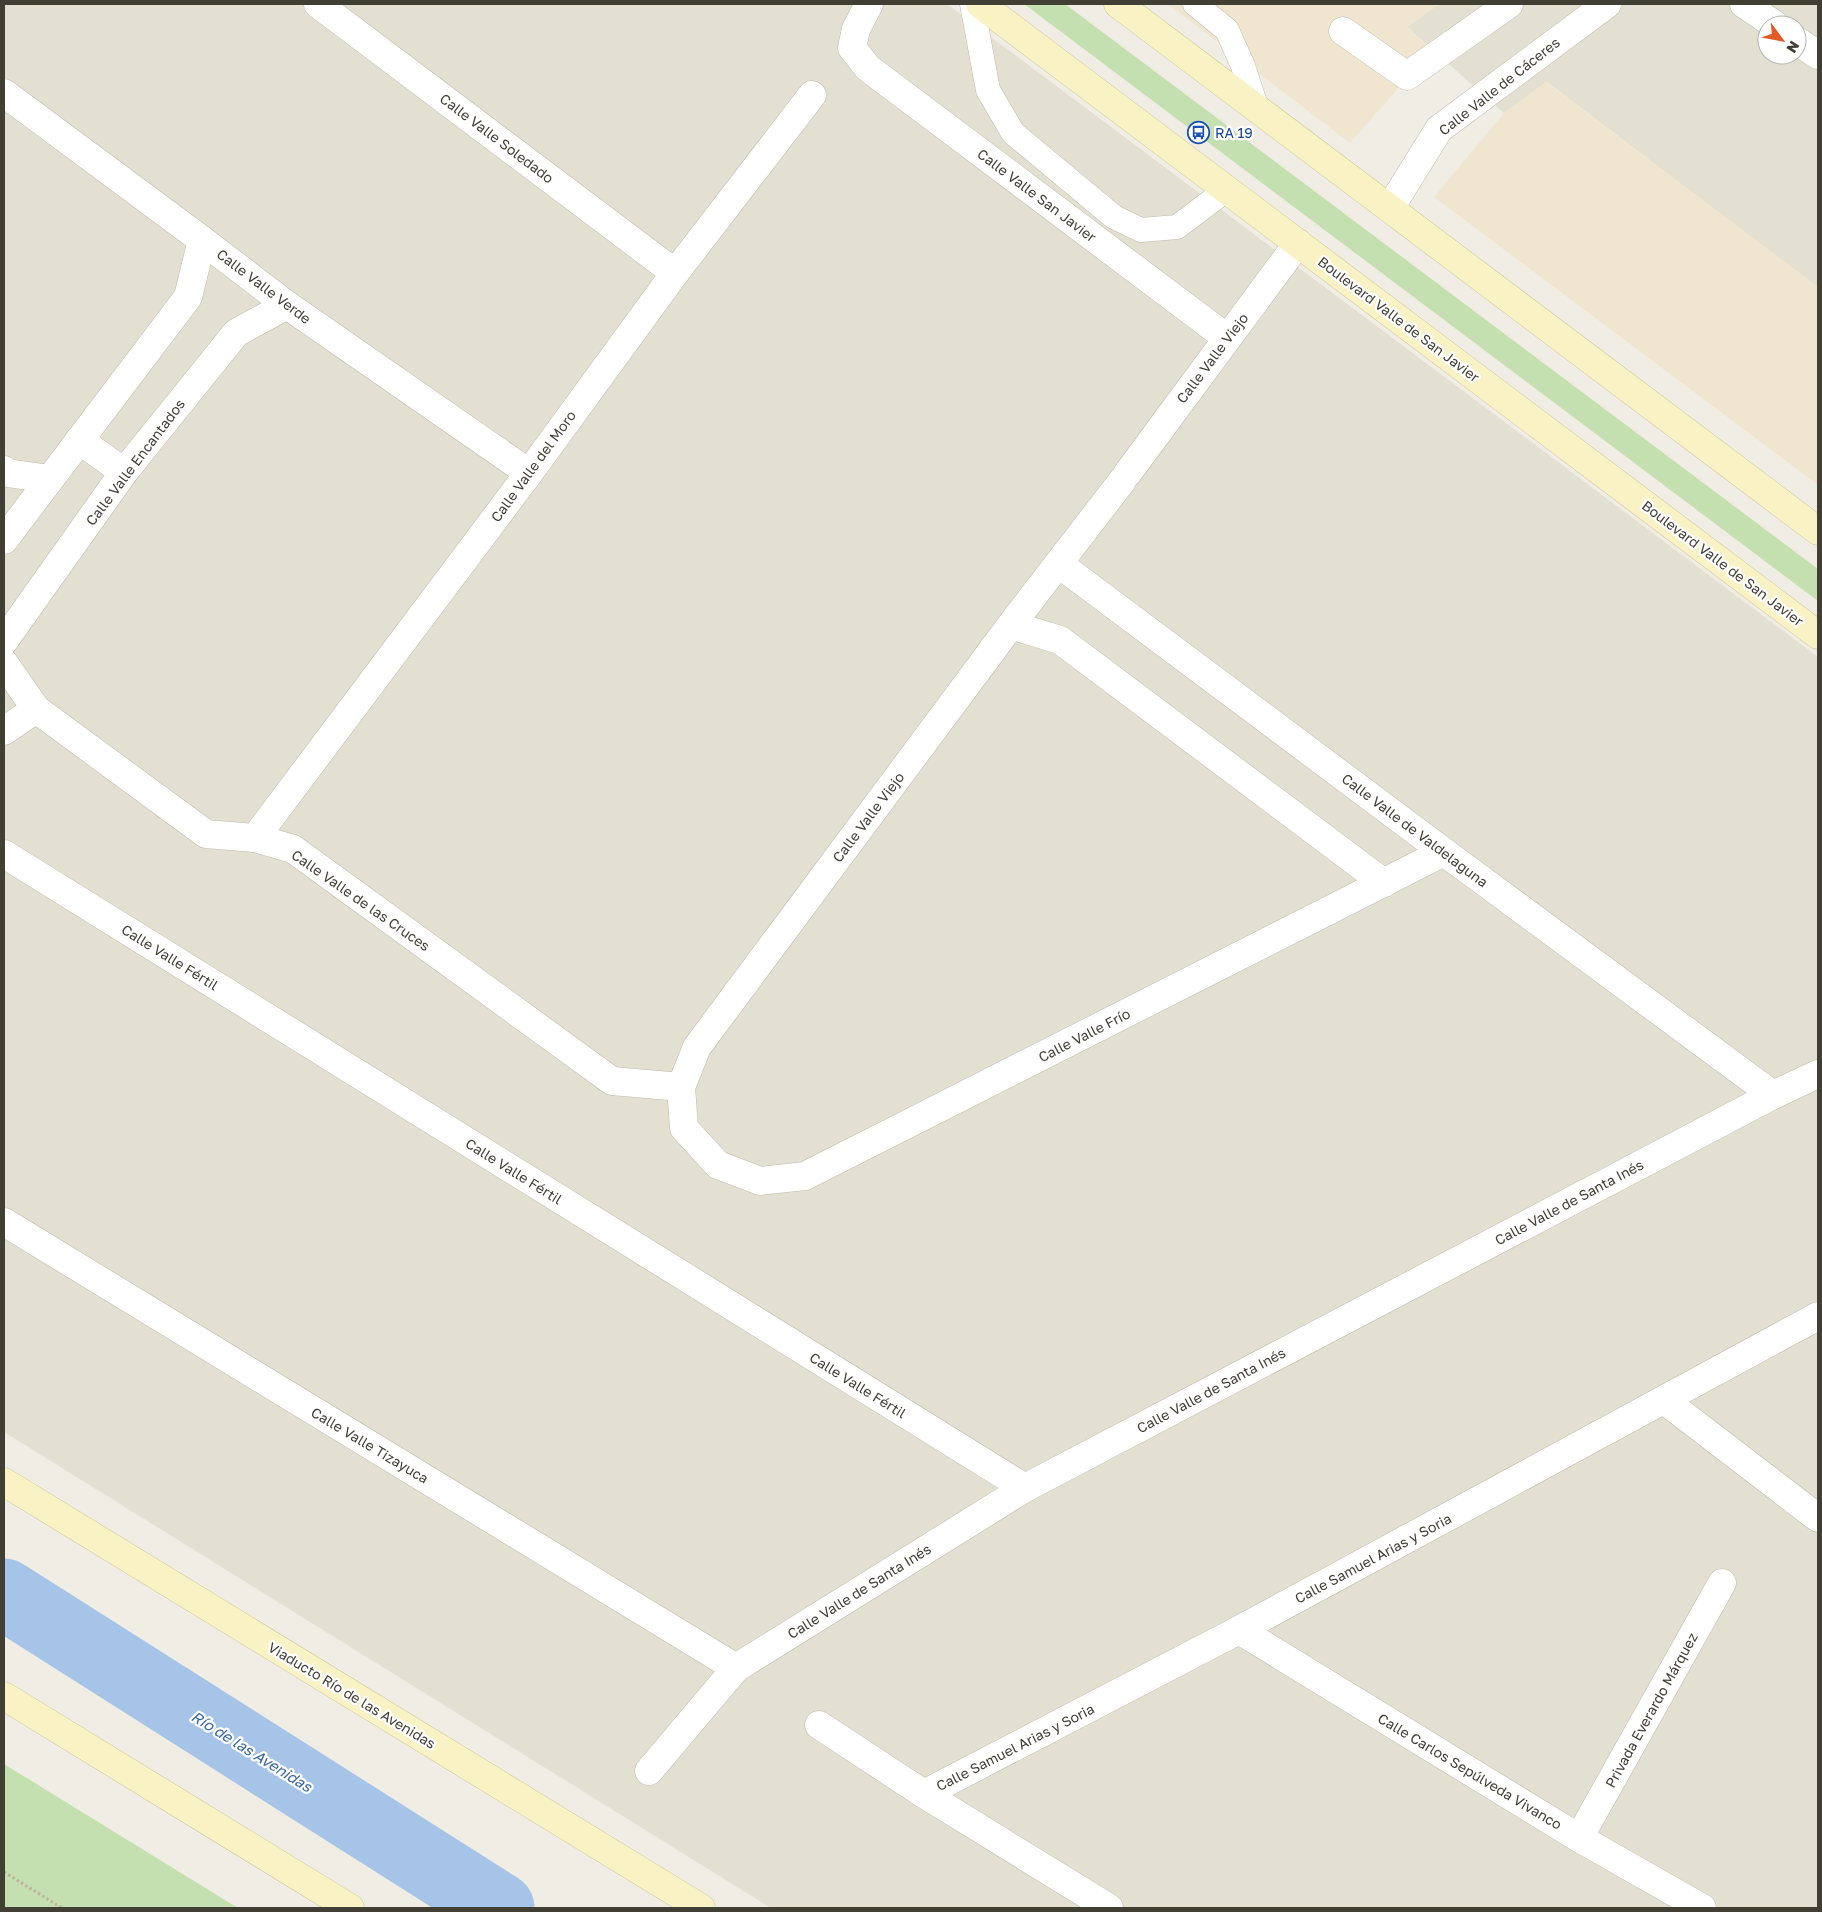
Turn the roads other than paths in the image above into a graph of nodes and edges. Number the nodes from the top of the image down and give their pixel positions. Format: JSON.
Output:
{"nodes":[{"id":1,"x":318,"y":4,"type":"edge"},
{"id":2,"x":869,"y":4,"type":"edge"},
{"id":3,"x":972,"y":4,"type":"edge"},
{"id":4,"x":980,"y":4,"type":"edge"},
{"id":5,"x":1118,"y":4,"type":"edge"},
{"id":6,"x":1195,"y":4,"type":"edge"},
{"id":7,"x":1509,"y":4,"type":"edge"},
{"id":8,"x":1607,"y":4,"type":"edge"},
{"id":9,"x":1744,"y":4,"type":"edge"},
{"id":10,"x":1760,"y":15,"type":"edge"},
{"id":11,"x":1343,"y":31,"type":"dead end"},
{"id":12,"x":1807,"y":47,"type":"edge"},
{"id":13,"x":1818,"y":55,"type":"edge"},
{"id":14,"x":4,"y":93,"type":"edge"},
{"id":15,"x":812,"y":94,"type":"dead end"},
{"id":16,"x":1257,"y":108,"type":"junction"},
{"id":17,"x":1226,"y":190,"type":"junction"},
{"id":18,"x":1390,"y":208,"type":"junction"},
{"id":19,"x":202,"y":240,"type":"junction"},
{"id":20,"x":1298,"y":244,"type":"junction"},
{"id":21,"x":675,"y":273,"type":"junction"},
{"id":22,"x":287,"y":305,"type":"junction"},
{"id":23,"x":1227,"y":338,"type":"junction"},
{"id":24,"x":79,"y":440,"type":"junction"},
{"id":25,"x":4,"y":470,"type":"edge"},
{"id":26,"x":124,"y":472,"type":"junction"},
{"id":27,"x":529,"y":473,"type":"junction"},
{"id":28,"x":50,"y":479,"type":"junction"},
{"id":29,"x":1818,"y":531,"type":"edge"},
{"id":30,"x":4,"y":540,"type":"edge"},
{"id":31,"x":1059,"y":564,"type":"junction"},
{"id":32,"x":1011,"y":625,"type":"junction"},
{"id":33,"x":1818,"y":635,"type":"edge"},
{"id":34,"x":4,"y":642,"type":"edge"},
{"id":35,"x":4,"y":663,"type":"edge"},
{"id":36,"x":36,"y":709,"type":"junction"},
{"id":37,"x":4,"y":731,"type":"edge"},
{"id":38,"x":256,"y":838,"type":"junction"},
{"id":39,"x":1444,"y":852,"type":"junction"},
{"id":40,"x":4,"y":854,"type":"edge"},
{"id":41,"x":1384,"y":883,"type":"junction"},
{"id":42,"x":1818,"y":1074,"type":"edge"},
{"id":43,"x":681,"y":1087,"type":"junction"},
{"id":44,"x":1773,"y":1095,"type":"junction"},
{"id":45,"x":718,"y":1165,"type":"joint"},
{"id":46,"x":4,"y":1222,"type":"edge"},
{"id":47,"x":1818,"y":1316,"type":"edge"},
{"id":48,"x":1664,"y":1400,"type":"junction"},
{"id":49,"x":4,"y":1482,"type":"edge"},
{"id":50,"x":1025,"y":1488,"type":"junction"},
{"id":51,"x":1818,"y":1518,"type":"edge"},
{"id":52,"x":1722,"y":1583,"type":"dead end"},
{"id":53,"x":1239,"y":1630,"type":"junction"},
{"id":54,"x":736,"y":1668,"type":"junction"},
{"id":55,"x":4,"y":1696,"type":"edge"},
{"id":56,"x":819,"y":1725,"type":"dead end"},
{"id":57,"x":649,"y":1771,"type":"dead end"},
{"id":58,"x":924,"y":1794,"type":"junction"},
{"id":59,"x":1579,"y":1838,"type":"junction"},
{"id":60,"x":350,"y":1908,"type":"edge"},
{"id":61,"x":700,"y":1908,"type":"edge"},
{"id":62,"x":1109,"y":1908,"type":"edge"},
{"id":63,"x":1702,"y":1908,"type":"edge"}],
"edges":[{"from":1,"to":21,"type":"street","name":"Calle Valle Soledado"},
{"from":2,"to":23,"type":"street","name":"Calle Valle San Javier"},
{"from":3,"to":17,"type":"lane"},
{"from":4,"to":17,"type":"main road","name":"Boulevard Valle de San Javier"},
{"from":5,"to":16,"type":"main road"},
{"from":6,"to":16,"type":"lane"},
{"from":7,"to":11,"type":"street"},
{"from":8,"to":18,"type":"street","name":"Calle Valle de Cáceres"},
{"from":9,"to":10,"type":"street"},
{"from":12,"to":13,"type":"street"},
{"from":14,"to":19,"type":"street","name":"Calle Valle Verde"},
{"from":15,"to":21,"type":"street","name":"Calle Valle del Moro"},
{"from":16,"to":18,"type":"main road"},
{"from":17,"to":20,"type":"main road","name":"Boulevard Valle de San Javier"},
{"from":18,"to":29,"type":"main road"},
{"from":19,"to":22,"type":"street","name":"Calle Valle Verde"},
{"from":19,"to":24,"type":"street"},
{"from":20,"to":23,"type":"street","name":"Calle Valle Viejo"},
{"from":20,"to":33,"type":"main road","name":"Boulevard Valle de San Javier"},
{"from":21,"to":27,"type":"street","name":"Calle Valle del Moro"},
{"from":22,"to":26,"type":"street","name":"Calle Valle Encantados"},
{"from":22,"to":27,"type":"street","name":"Calle Valle Verde"},
{"from":23,"to":31,"type":"street","name":"Calle Valle Viejo"},
{"from":24,"to":26,"type":"street"},
{"from":24,"to":28,"type":"street"},
{"from":25,"to":28,"type":"street"},
{"from":26,"to":34,"type":"street","name":"Calle Valle Encantados"},
{"from":27,"to":38,"type":"street","name":"Calle Valle del Moro"},
{"from":28,"to":30,"type":"street"},
{"from":31,"to":32,"type":"street","name":"Calle Valle Viejo"},
{"from":31,"to":39,"type":"street","name":"Calle Valle de Valdelaguna"},
{"from":32,"to":41,"type":"street"},
{"from":32,"to":43,"type":"street","name":"Calle Valle Viejo"},
{"from":35,"to":36,"type":"street","name":"Calle Valle de las Cruces"},
{"from":36,"to":37,"type":"street"},
{"from":36,"to":38,"type":"street","name":"Calle Valle de las Cruces"},
{"from":38,"to":43,"type":"street","name":"Calle Valle de las Cruces"},
{"from":39,"to":41,"type":"street","name":"Calle Valle Frío"},
{"from":39,"to":44,"type":"street","name":"Calle Valle de Valdelaguna"},
{"from":40,"to":50,"type":"street","name":"Calle Valle Fértil"},
{"from":41,"to":45,"type":"street","name":"Calle Valle Frío"},
{"from":42,"to":44,"type":"street","name":"Calle Valle de Santa Inés"},
{"from":43,"to":45,"type":"street","name":"Calle Valle Viejo"},
{"from":44,"to":50,"type":"street","name":"Calle Valle de Santa Inés"},
{"from":46,"to":54,"type":"street","name":"Calle Valle Tizayuca"},
{"from":47,"to":48,"type":"street","name":"Calle Samuel Arias y Soria"},
{"from":48,"to":51,"type":"street"},
{"from":48,"to":53,"type":"street","name":"Calle Samuel Arias y Soria"},
{"from":49,"to":61,"type":"main road","name":"Viaducto Río de las Avenidas"},
{"from":50,"to":54,"type":"street","name":"Calle Valle de Santa Inés"},
{"from":52,"to":59,"type":"street","name":"Privada Everardo Márquez"},
{"from":53,"to":58,"type":"street","name":"Calle Samuel Arias y Soria"},
{"from":53,"to":59,"type":"street","name":"Calle Carlos Sepúlveda Vivanco"},
{"from":54,"to":57,"type":"street","name":"Calle Valle de Santa Inés"},
{"from":55,"to":60,"type":"main road"},
{"from":56,"to":58,"type":"street","name":"Calle Samuel Arias y Soria"},
{"from":58,"to":62,"type":"street","name":"Calle Samuel Arias y Soria"},
{"from":59,"to":63,"type":"street","name":"Calle Carlos Sepúlveda Vivanco"}]}
